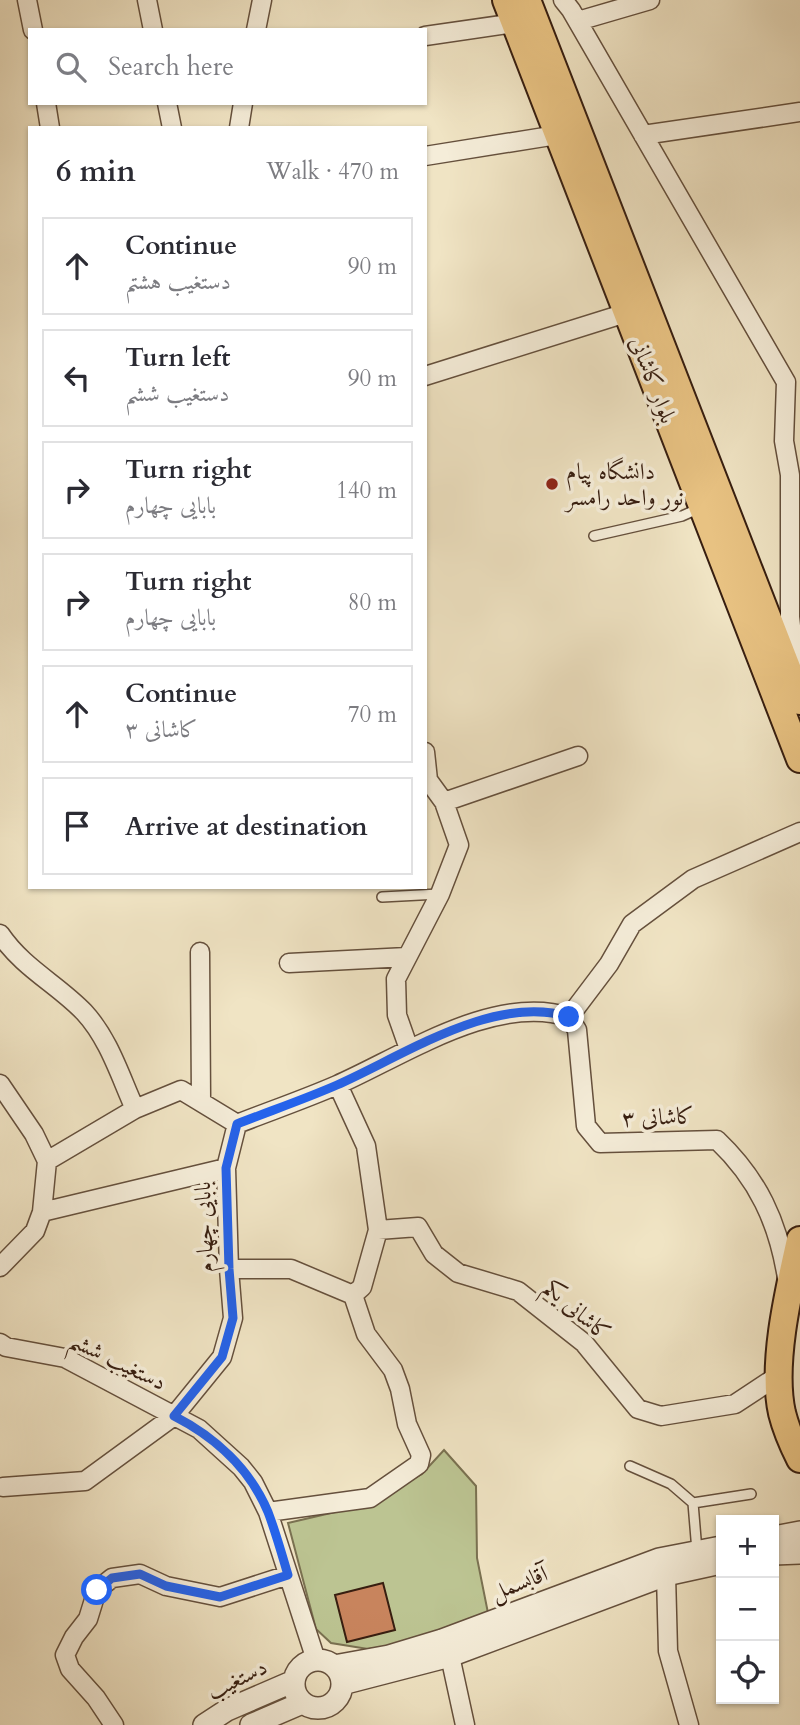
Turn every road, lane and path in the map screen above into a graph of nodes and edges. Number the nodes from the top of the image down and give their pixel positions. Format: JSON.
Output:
{"nodes":[{"id":1,"x":27,"y":0,"type":"edge"},
{"id":2,"x":147,"y":0,"type":"edge"},
{"id":3,"x":262,"y":0,"type":"edge"},
{"id":4,"x":563,"y":0,"type":"edge"},
{"id":5,"x":650,"y":0,"type":"edge"},
{"id":6,"x":516,"y":8,"type":"edge"},
{"id":7,"x":578,"y":21,"type":"junction"},
{"id":8,"x":33,"y":28,"type":"edge"},
{"id":9,"x":153,"y":28,"type":"edge"},
{"id":10,"x":256,"y":28,"type":"edge"},
{"id":11,"x":427,"y":35,"type":"edge"},
{"id":12,"x":46,"y":105,"type":"edge"},
{"id":13,"x":167,"y":105,"type":"edge"},
{"id":14,"x":243,"y":105,"type":"edge"},
{"id":15,"x":800,"y":112,"type":"edge"},
{"id":16,"x":50,"y":126,"type":"edge"},
{"id":17,"x":172,"y":126,"type":"edge"},
{"id":18,"x":239,"y":126,"type":"edge"},
{"id":19,"x":557,"y":135,"type":"junction"},
{"id":20,"x":643,"y":135,"type":"junction"},
{"id":21,"x":427,"y":156,"type":"edge"},
{"id":22,"x":636,"y":310,"type":"junction"},
{"id":23,"x":427,"y":375,"type":"edge"},
{"id":24,"x":793,"y":381,"type":"edge"},
{"id":25,"x":703,"y":507,"type":"junction"},
{"id":26,"x":594,"y":536,"type":"dead end"},
{"id":27,"x":798,"y":695,"type":"edge"},
{"id":28,"x":578,"y":756,"type":"dead end"},
{"id":29,"x":800,"y":759,"type":"edge"},
{"id":30,"x":427,"y":781,"type":"edge"},
{"id":31,"x":444,"y":802,"type":"junction"},
{"id":32,"x":800,"y":832,"type":"edge"},
{"id":33,"x":440,"y":894,"type":"junction"},
{"id":34,"x":382,"y":897,"type":"dead end"},
{"id":35,"x":0,"y":934,"type":"edge"},
{"id":36,"x":200,"y":952,"type":"dead end"},
{"id":37,"x":407,"y":957,"type":"junction"},
{"id":38,"x":289,"y":963,"type":"dead end"},
{"id":39,"x":569,"y":1017,"type":"junction"},
{"id":40,"x":409,"y":1049,"type":"junction"},
{"id":41,"x":0,"y":1084,"type":"edge"},
{"id":42,"x":338,"y":1085,"type":"junction"},
{"id":43,"x":201,"y":1100,"type":"junction"},
{"id":44,"x":135,"y":1109,"type":"junction"},
{"id":45,"x":237,"y":1124,"type":"junction"},
{"id":46,"x":47,"y":1161,"type":"junction"},
{"id":47,"x":226,"y":1168,"type":"junction"},
{"id":48,"x":42,"y":1212,"type":"junction"},
{"id":49,"x":378,"y":1230,"type":"junction"},
{"id":50,"x":800,"y":1240,"type":"edge"},
{"id":51,"x":0,"y":1267,"type":"edge"},
{"id":52,"x":229,"y":1269,"type":"junction"},
{"id":53,"x":789,"y":1294,"type":"junction"},
{"id":54,"x":353,"y":1295,"type":"junction"},
{"id":55,"x":0,"y":1343,"type":"edge"},
{"id":56,"x":779,"y":1375,"type":"junction"},
{"id":57,"x":174,"y":1416,"type":"junction"},
{"id":58,"x":800,"y":1459,"type":"edge"},
{"id":59,"x":630,"y":1466,"type":"dead end"},
{"id":60,"x":1,"y":1487,"type":"edge"},
{"id":61,"x":751,"y":1494,"type":"dead end"},
{"id":62,"x":693,"y":1503,"type":"junction"},
{"id":63,"x":268,"y":1512,"type":"junction"},
{"id":64,"x":800,"y":1532,"type":"edge"},
{"id":65,"x":779,"y":1536,"type":"edge"},
{"id":66,"x":716,"y":1548,"type":"edge"},
{"id":67,"x":697,"y":1551,"type":"junction"},
{"id":68,"x":800,"y":1553,"type":"edge"},
{"id":69,"x":779,"y":1554,"type":"edge"},
{"id":70,"x":716,"y":1564,"type":"edge"},
{"id":71,"x":288,"y":1575,"type":"junction"},
{"id":72,"x":666,"y":1575,"type":"junction"},
{"id":73,"x":450,"y":1657,"type":"junction"},
{"id":74,"x":331,"y":1670,"type":"junction"},
{"id":75,"x":294,"y":1681,"type":"junction"},
{"id":76,"x":302,"y":1703,"type":"junction"},
{"id":77,"x":114,"y":1725,"type":"edge"},
{"id":78,"x":204,"y":1725,"type":"edge"},
{"id":79,"x":251,"y":1725,"type":"edge"},
{"id":80,"x":465,"y":1725,"type":"edge"},
{"id":81,"x":689,"y":1725,"type":"edge"}],
"edges":[{"from":1,"to":8,"type":"street"},
{"from":2,"to":9,"type":"street"},
{"from":3,"to":10,"type":"street"},
{"from":4,"to":7,"type":"street"},
{"from":5,"to":7,"type":"street"},
{"from":6,"to":11,"type":"street"},
{"from":6,"to":19,"type":"main road","name":"بلوار کاشانی"},
{"from":6,"to":22,"type":"main road","name":"بلوار کاشانی"},
{"from":7,"to":20,"type":"street"},
{"from":12,"to":16,"type":"street"},
{"from":13,"to":17,"type":"street"},
{"from":14,"to":18,"type":"street"},
{"from":15,"to":20,"type":"street"},
{"from":19,"to":21,"type":"street"},
{"from":19,"to":22,"type":"main road","name":"بلوار کاشانی"},
{"from":20,"to":24,"type":"street"},
{"from":22,"to":23,"type":"street"},
{"from":22,"to":25,"type":"main road","name":"بلوار کاشانی"},
{"from":22,"to":27,"type":"main road","name":"بلوار کاشانی"},
{"from":24,"to":27,"type":"street"},
{"from":25,"to":26,"type":"lane"},
{"from":25,"to":29,"type":"main road","name":"بلوار کاشانی"},
{"from":28,"to":31,"type":"street"},
{"from":30,"to":31,"type":"street"},
{"from":31,"to":33,"type":"street"},
{"from":32,"to":39,"type":"street"},
{"from":33,"to":34,"type":"lane"},
{"from":33,"to":37,"type":"street"},
{"from":35,"to":44,"type":"street"},
{"from":36,"to":43,"type":"street"},
{"from":37,"to":38,"type":"street"},
{"from":37,"to":40,"type":"street"},
{"from":39,"to":40,"type":"street"},
{"from":39,"to":53,"type":"street","name":"کاشانی ۳"},
{"from":40,"to":42,"type":"street"},
{"from":41,"to":46,"type":"street"},
{"from":42,"to":45,"type":"street"},
{"from":42,"to":49,"type":"street"},
{"from":43,"to":44,"type":"street"},
{"from":43,"to":45,"type":"street"},
{"from":44,"to":46,"type":"street"},
{"from":45,"to":47,"type":"street","name":"بابایی چهارم"},
{"from":46,"to":48,"type":"street"},
{"from":47,"to":48,"type":"street"},
{"from":47,"to":52,"type":"street","name":"بابایی چهارم"},
{"from":48,"to":51,"type":"street"},
{"from":49,"to":54,"type":"street"},
{"from":49,"to":56,"type":"street","name":"کاشانی یکم"},
{"from":50,"to":53,"type":"main road"},
{"from":52,"to":54,"type":"street"},
{"from":52,"to":57,"type":"street","name":"بابایی چهارم"},
{"from":53,"to":56,"type":"main road"},
{"from":54,"to":63,"type":"street"},
{"from":55,"to":57,"type":"street","name":"دستغیب ششم"},
{"from":56,"to":58,"type":"main road"},
{"from":57,"to":60,"type":"street","name":"بابایی چهارم"},
{"from":57,"to":63,"type":"street","name":"دستغیب ششم"},
{"from":59,"to":62,"type":"lane"},
{"from":61,"to":62,"type":"lane"},
{"from":62,"to":67,"type":"lane"},
{"from":63,"to":71,"type":"street","name":"دستغیب ششم"},
{"from":64,"to":65,"type":"street"},
{"from":66,"to":67,"type":"street","name":"آقابسمل"},
{"from":67,"to":74,"type":"street","name":"آقابسمل"},
{"from":68,"to":69,"type":"street"},
{"from":70,"to":72,"type":"street","name":"آقابسمل"},
{"from":71,"to":74,"type":"street","name":"دستغیب ششم"},
{"from":71,"to":77,"type":"street"},
{"from":72,"to":73,"type":"street","name":"آقابسمل"},
{"from":72,"to":81,"type":"street"},
{"from":73,"to":74,"type":"street","name":"آقابسمل"},
{"from":73,"to":80,"type":"street"},
{"from":74,"to":75,"type":"street"},
{"from":74,"to":76,"type":"street"},
{"from":75,"to":76,"type":"street"},
{"from":75,"to":78,"type":"street","name":"دستغیب"},
{"from":76,"to":79,"type":"street","name":"دستغیب"}]}
